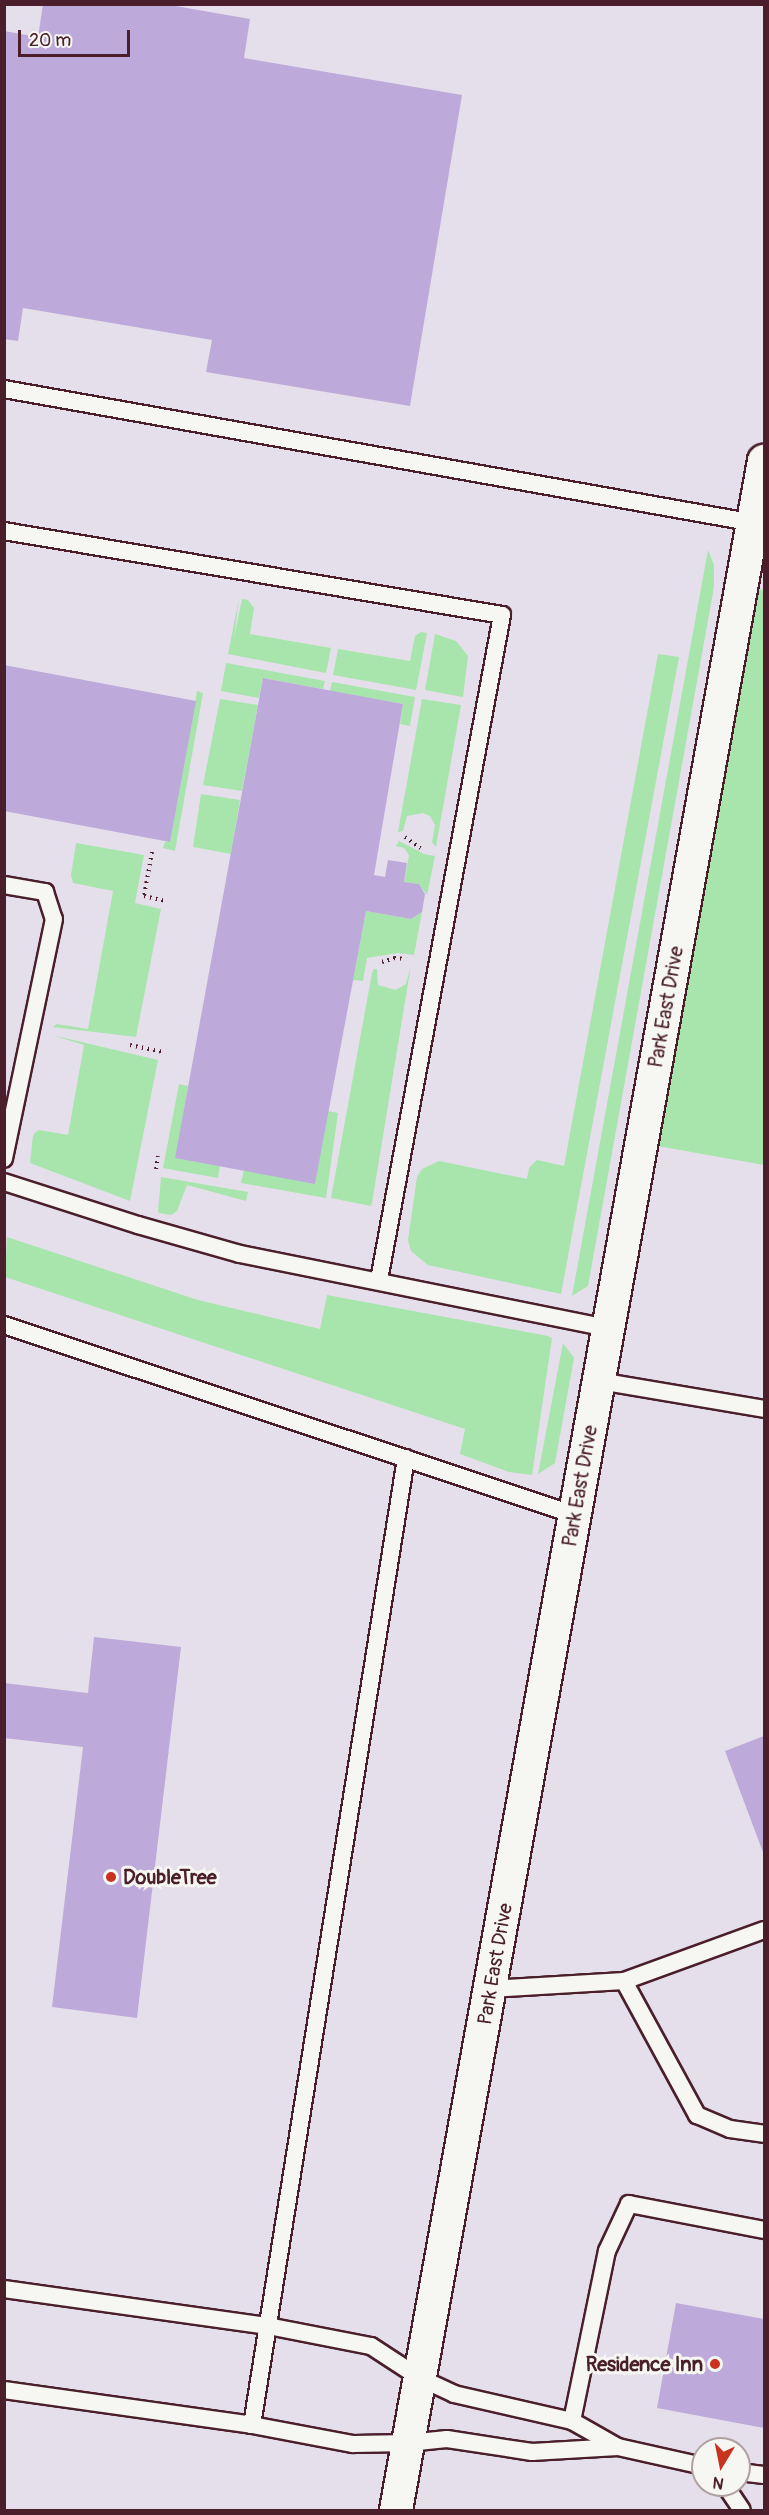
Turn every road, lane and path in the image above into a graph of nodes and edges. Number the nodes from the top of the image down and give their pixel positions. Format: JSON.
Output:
{"nodes":[{"id":1,"x":4,"y":389,"type":"edge"},
{"id":2,"x":765,"y":461,"type":"edge"},
{"id":3,"x":758,"y":524,"type":"edge"},
{"id":4,"x":4,"y":531,"type":"edge"},
{"id":5,"x":405,"y":837,"type":"dead end"},
{"id":6,"x":420,"y":848,"type":"dead end"},
{"id":7,"x":152,"y":852,"type":"dead end"},
{"id":8,"x":4,"y":885,"type":"edge"},
{"id":9,"x":166,"y":901,"type":"dead end"},
{"id":10,"x":406,"y":958,"type":"dead end"},
{"id":11,"x":382,"y":962,"type":"dead end"},
{"id":12,"x":130,"y":1045,"type":"dead end"},
{"id":13,"x":164,"y":1052,"type":"dead end"},
{"id":14,"x":158,"y":1156,"type":"dead end"},
{"id":15,"x":4,"y":1160,"type":"edge"},
{"id":16,"x":156,"y":1170,"type":"dead end"},
{"id":17,"x":4,"y":1182,"type":"edge"},
{"id":18,"x":379,"y":1280,"type":"junction"},
{"id":19,"x":4,"y":1325,"type":"edge"},
{"id":20,"x":608,"y":1328,"type":"junction"},
{"id":21,"x":599,"y":1381,"type":"junction"},
{"id":22,"x":765,"y":1409,"type":"edge"},
{"id":23,"x":405,"y":1458,"type":"junction"},
{"id":24,"x":575,"y":1515,"type":"junction"},
{"id":25,"x":765,"y":1930,"type":"edge"},
{"id":26,"x":624,"y":1981,"type":"junction"},
{"id":27,"x":490,"y":1989,"type":"junction"},
{"id":28,"x":765,"y":2134,"type":"edge"},
{"id":29,"x":765,"y":2230,"type":"edge"},
{"id":30,"x":4,"y":2289,"type":"edge"},
{"id":31,"x":268,"y":2326,"type":"junction"},
{"id":32,"x":420,"y":2378,"type":"junction"},
{"id":33,"x":4,"y":2390,"type":"edge"},
{"id":34,"x":572,"y":2421,"type":"junction"},
{"id":35,"x":252,"y":2425,"type":"junction"},
{"id":36,"x":408,"y":2443,"type":"junction"},
{"id":37,"x":618,"y":2447,"type":"junction"},
{"id":38,"x":691,"y":2463,"type":"edge"},
{"id":39,"x":732,"y":2497,"type":"edge"},
{"id":40,"x":396,"y":2511,"type":"edge"},
{"id":41,"x":742,"y":2511,"type":"edge"}],
"edges":[{"from":1,"to":3,"type":"lane"},
{"from":2,"to":3,"type":"street","name":"Park East Drive"},
{"from":3,"to":20,"type":"street","name":"Park East Drive"},
{"from":4,"to":18,"type":"lane"},
{"from":5,"to":6,"type":"path"},
{"from":7,"to":9,"type":"path"},
{"from":8,"to":15,"type":"lane"},
{"from":10,"to":11,"type":"path"},
{"from":12,"to":13,"type":"path"},
{"from":14,"to":16,"type":"path"},
{"from":17,"to":18,"type":"lane"},
{"from":18,"to":20,"type":"lane"},
{"from":19,"to":23,"type":"lane"},
{"from":20,"to":21,"type":"street","name":"Park East Drive"},
{"from":21,"to":22,"type":"lane"},
{"from":21,"to":24,"type":"street","name":"Park East Drive"},
{"from":23,"to":24,"type":"lane"},
{"from":23,"to":31,"type":"lane"},
{"from":24,"to":27,"type":"street","name":"Park East Drive"},
{"from":25,"to":26,"type":"lane"},
{"from":26,"to":27,"type":"lane"},
{"from":26,"to":28,"type":"lane"},
{"from":27,"to":32,"type":"street","name":"Park East Drive"},
{"from":29,"to":34,"type":"lane"},
{"from":30,"to":31,"type":"lane"},
{"from":31,"to":32,"type":"lane"},
{"from":31,"to":35,"type":"lane"},
{"from":32,"to":34,"type":"lane"},
{"from":32,"to":36,"type":"street","name":"Park East Drive"},
{"from":33,"to":35,"type":"lane"},
{"from":34,"to":37,"type":"lane"},
{"from":35,"to":36,"type":"lane"},
{"from":36,"to":37,"type":"lane"},
{"from":36,"to":40,"type":"street","name":"Park East Drive"},
{"from":37,"to":38,"type":"lane"},
{"from":39,"to":41,"type":"lane"}]}
